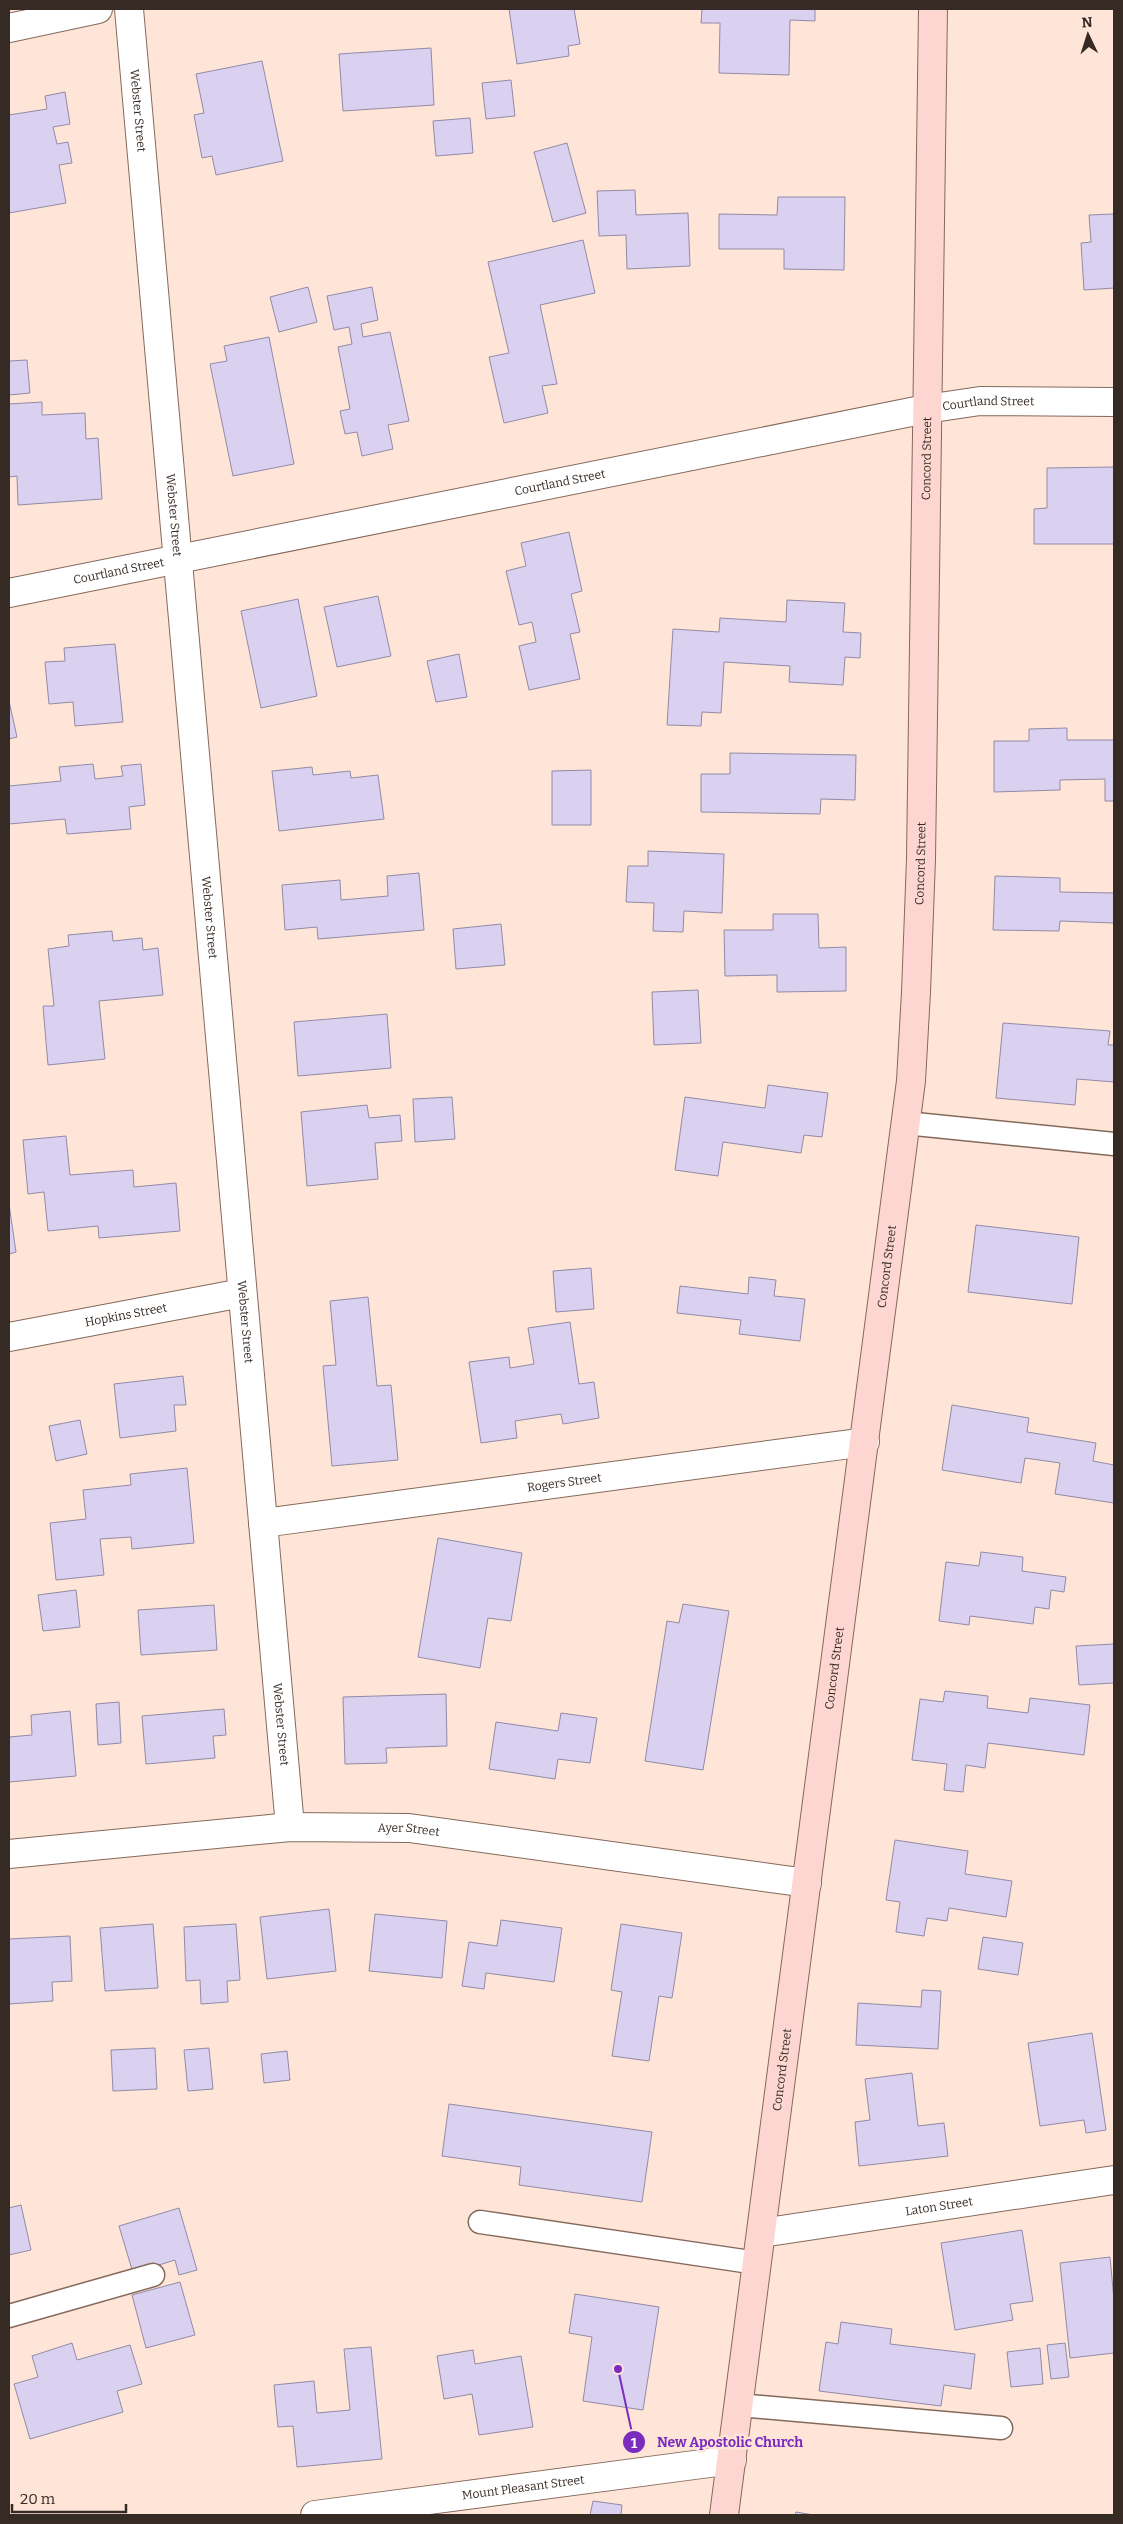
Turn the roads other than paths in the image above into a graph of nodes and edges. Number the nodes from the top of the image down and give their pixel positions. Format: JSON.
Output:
{"nodes":[{"id":1,"x":98,"y":9,"type":"edge"},
{"id":2,"x":129,"y":9,"type":"edge"},
{"id":3,"x":933,"y":9,"type":"edge"},
{"id":4,"x":9,"y":28,"type":"edge"},
{"id":5,"x":1114,"y":402,"type":"edge"},
{"id":6,"x":926,"y":409,"type":"junction"},
{"id":7,"x":178,"y":558,"type":"junction"},
{"id":8,"x":9,"y":593,"type":"edge"},
{"id":9,"x":905,"y":1123,"type":"junction"},
{"id":10,"x":1114,"y":1144,"type":"edge"},
{"id":11,"x":242,"y":1293,"type":"junction"},
{"id":12,"x":9,"y":1337,"type":"edge"},
{"id":13,"x":865,"y":1442,"type":"junction"},
{"id":14,"x":263,"y":1523,"type":"junction"},
{"id":15,"x":290,"y":1827,"type":"junction"},
{"id":16,"x":9,"y":1854,"type":"edge"},
{"id":17,"x":807,"y":1883,"type":"junction"},
{"id":18,"x":1114,"y":2180,"type":"edge"},
{"id":19,"x":480,"y":2222,"type":"dead end"},
{"id":20,"x":762,"y":2233,"type":"junction"},
{"id":21,"x":758,"y":2263,"type":"junction"},
{"id":22,"x":153,"y":2275,"type":"dead end"},
{"id":23,"x":9,"y":2316,"type":"edge"},
{"id":24,"x":739,"y":2405,"type":"junction"},
{"id":25,"x":1001,"y":2428,"type":"dead end"},
{"id":26,"x":732,"y":2460,"type":"junction"},
{"id":27,"x":315,"y":2515,"type":"edge"},
{"id":28,"x":724,"y":2515,"type":"edge"}],
"edges":[{"from":1,"to":4,"type":"street"},
{"from":2,"to":7,"type":"street","name":"Webster Street"},
{"from":3,"to":6,"type":"main road","name":"Concord Street"},
{"from":5,"to":6,"type":"street","name":"Courtland Street"},
{"from":6,"to":7,"type":"street","name":"Courtland Street"},
{"from":6,"to":9,"type":"main road","name":"Concord Street"},
{"from":7,"to":8,"type":"street","name":"Courtland Street"},
{"from":7,"to":11,"type":"street","name":"Webster Street"},
{"from":9,"to":10,"type":"lane"},
{"from":9,"to":13,"type":"main road","name":"Concord Street"},
{"from":11,"to":12,"type":"street","name":"Hopkins Street"},
{"from":11,"to":14,"type":"street","name":"Webster Street"},
{"from":13,"to":14,"type":"street","name":"Rogers Street"},
{"from":13,"to":17,"type":"main road","name":"Concord Street"},
{"from":14,"to":15,"type":"street","name":"Webster Street"},
{"from":15,"to":16,"type":"street","name":"Ayer Street"},
{"from":15,"to":17,"type":"street","name":"Ayer Street"},
{"from":17,"to":20,"type":"main road","name":"Concord Street"},
{"from":18,"to":20,"type":"street","name":"Laton Street"},
{"from":19,"to":21,"type":"lane"},
{"from":20,"to":21,"type":"main road","name":"Concord Street"},
{"from":21,"to":24,"type":"main road","name":"Concord Street"},
{"from":22,"to":23,"type":"lane"},
{"from":24,"to":25,"type":"lane"},
{"from":24,"to":26,"type":"main road","name":"Concord Street"},
{"from":26,"to":27,"type":"street","name":"Mount Pleasant Street"},
{"from":26,"to":28,"type":"main road","name":"Concord Street"}]}
